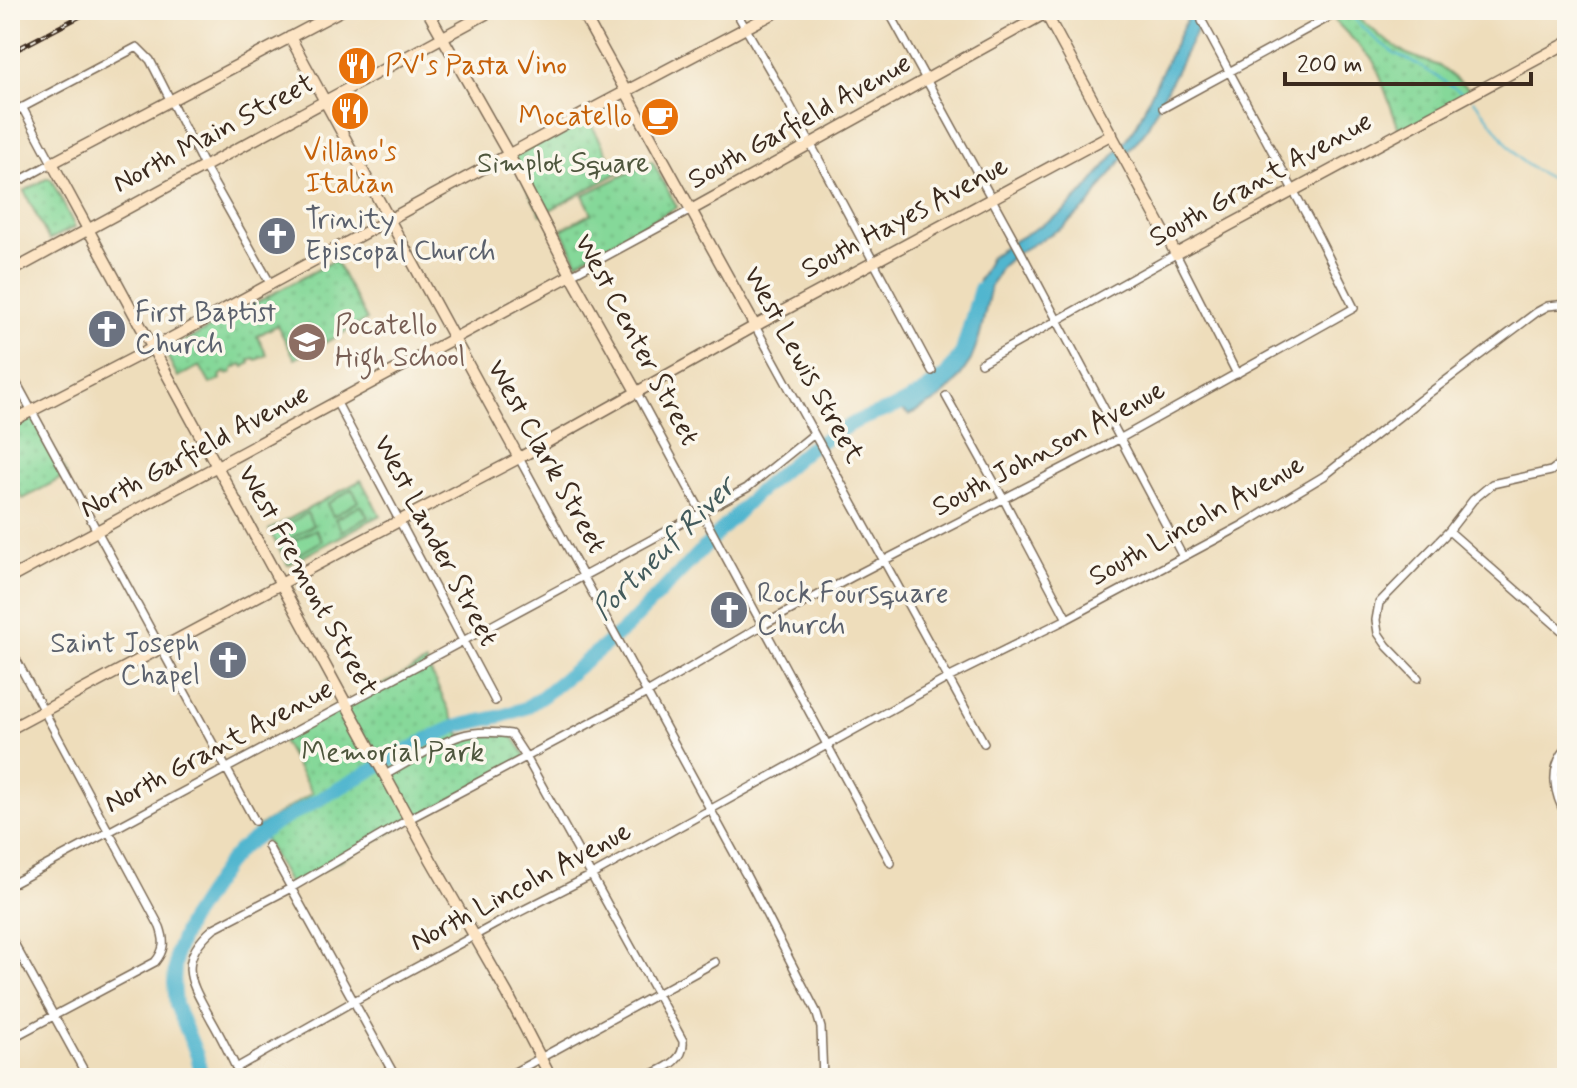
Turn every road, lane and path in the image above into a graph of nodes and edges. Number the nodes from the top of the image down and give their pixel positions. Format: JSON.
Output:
{"nodes":[{"id":1,"x":342,"y":10,"type":"edge"},
{"id":2,"x":427,"y":10,"type":"edge"},
{"id":3,"x":493,"y":10,"type":"edge"},
{"id":4,"x":581,"y":10,"type":"edge"},
{"id":5,"x":735,"y":10,"type":"edge"},
{"id":6,"x":780,"y":10,"type":"edge"},
{"id":7,"x":888,"y":10,"type":"edge"},
{"id":8,"x":1342,"y":10,"type":"edge"},
{"id":9,"x":1047,"y":11,"type":"edge"},
{"id":10,"x":1202,"y":21,"type":"dead end"},
{"id":11,"x":746,"y":29,"type":"junction"},
{"id":12,"x":290,"y":37,"type":"junction"},
{"id":13,"x":441,"y":37,"type":"junction"},
{"id":14,"x":1567,"y":43,"type":"edge"},
{"id":15,"x":1230,"y":72,"type":"junction"},
{"id":16,"x":927,"y":79,"type":"junction"},
{"id":17,"x":626,"y":92,"type":"junction"},
{"id":18,"x":171,"y":99,"type":"junction"},
{"id":19,"x":325,"y":102,"type":"junction"},
{"id":20,"x":22,"y":107,"type":"junction"},
{"id":21,"x":1163,"y":108,"type":"dead end"},
{"id":22,"x":10,"y":114,"type":"edge"},
{"id":23,"x":1114,"y":139,"type":"junction"},
{"id":24,"x":810,"y":144,"type":"junction"},
{"id":25,"x":509,"y":155,"type":"junction"},
{"id":26,"x":52,"y":163,"type":"junction"},
{"id":27,"x":204,"y":166,"type":"junction"},
{"id":28,"x":10,"y":186,"type":"edge"},
{"id":29,"x":1292,"y":190,"type":"junction"},
{"id":30,"x":992,"y":199,"type":"junction"},
{"id":31,"x":691,"y":210,"type":"junction"},
{"id":32,"x":389,"y":219,"type":"junction"},
{"id":33,"x":88,"y":229,"type":"junction"},
{"id":34,"x":1176,"y":254,"type":"junction"},
{"id":35,"x":873,"y":263,"type":"junction"},
{"id":36,"x":10,"y":272,"type":"edge"},
{"id":37,"x":571,"y":275,"type":"junction"},
{"id":38,"x":270,"y":283,"type":"junction"},
{"id":39,"x":1567,"y":304,"type":"edge"},
{"id":40,"x":1057,"y":321,"type":"junction"},
{"id":41,"x":755,"y":326,"type":"junction"},
{"id":42,"x":455,"y":340,"type":"junction"},
{"id":43,"x":153,"y":348,"type":"junction"},
{"id":44,"x":981,"y":363,"type":"dead end"},
{"id":45,"x":10,"y":371,"type":"edge"},
{"id":46,"x":932,"y":371,"type":"dead end"},
{"id":47,"x":1237,"y":374,"type":"junction"},
{"id":48,"x":637,"y":393,"type":"junction"},
{"id":49,"x":946,"y":396,"type":"dead end"},
{"id":50,"x":337,"y":403,"type":"junction"},
{"id":51,"x":32,"y":410,"type":"junction"},
{"id":52,"x":10,"y":422,"type":"edge"},
{"id":53,"x":814,"y":434,"type":"junction"},
{"id":54,"x":1121,"y":438,"type":"junction"},
{"id":55,"x":519,"y":458,"type":"junction"},
{"id":56,"x":1567,"y":459,"type":"edge"},
{"id":57,"x":217,"y":467,"type":"junction"},
{"id":58,"x":1004,"y":500,"type":"junction"},
{"id":59,"x":702,"y":511,"type":"junction"},
{"id":60,"x":399,"y":521,"type":"junction"},
{"id":61,"x":98,"y":531,"type":"junction"},
{"id":62,"x":1449,"y":531,"type":"junction"},
{"id":63,"x":1183,"y":557,"type":"junction"},
{"id":64,"x":883,"y":560,"type":"junction"},
{"id":65,"x":583,"y":576,"type":"junction"},
{"id":66,"x":10,"y":578,"type":"edge"},
{"id":67,"x":281,"y":584,"type":"junction"},
{"id":68,"x":1067,"y":619,"type":"junction"},
{"id":69,"x":763,"y":625,"type":"junction"},
{"id":70,"x":1567,"y":635,"type":"edge"},
{"id":71,"x":463,"y":640,"type":"junction"},
{"id":72,"x":10,"y":648,"type":"edge"},
{"id":73,"x":162,"y":649,"type":"junction"},
{"id":74,"x":948,"y":678,"type":"junction"},
{"id":75,"x":1418,"y":678,"type":"dead end"},
{"id":76,"x":647,"y":693,"type":"junction"},
{"id":77,"x":495,"y":701,"type":"dead end"},
{"id":78,"x":346,"y":704,"type":"junction"},
{"id":79,"x":45,"y":712,"type":"junction"},
{"id":80,"x":10,"y":729,"type":"edge"},
{"id":81,"x":984,"y":743,"type":"dead end"},
{"id":82,"x":826,"y":745,"type":"junction"},
{"id":83,"x":1567,"y":748,"type":"edge"},
{"id":84,"x":526,"y":757,"type":"junction"},
{"id":85,"x":227,"y":768,"type":"junction"},
{"id":86,"x":385,"y":775,"type":"junction"},
{"id":87,"x":710,"y":810,"type":"junction"},
{"id":88,"x":1567,"y":817,"type":"edge"},
{"id":89,"x":409,"y":819,"type":"junction"},
{"id":90,"x":255,"y":821,"type":"dead end"},
{"id":91,"x":108,"y":832,"type":"junction"},
{"id":92,"x":268,"y":846,"type":"dead end"},
{"id":93,"x":891,"y":863,"type":"dead end"},
{"id":94,"x":592,"y":875,"type":"junction"},
{"id":95,"x":10,"y":885,"type":"edge"},
{"id":96,"x":291,"y":888,"type":"junction"},
{"id":97,"x":474,"y":935,"type":"junction"},
{"id":98,"x":10,"y":936,"type":"edge"},
{"id":99,"x":715,"y":962,"type":"dead end"},
{"id":100,"x":658,"y":994,"type":"junction"},
{"id":101,"x":354,"y":1001,"type":"junction"},
{"id":102,"x":55,"y":1014,"type":"junction"},
{"id":103,"x":10,"y":1039,"type":"edge"},
{"id":104,"x":541,"y":1058,"type":"junction"},
{"id":105,"x":236,"y":1068,"type":"junction"},
{"id":106,"x":88,"y":1078,"type":"edge"},
{"id":107,"x":241,"y":1078,"type":"edge"},
{"id":108,"x":396,"y":1078,"type":"edge"},
{"id":109,"x":504,"y":1078,"type":"edge"},
{"id":110,"x":551,"y":1078,"type":"edge"},
{"id":111,"x":644,"y":1078,"type":"edge"},
{"id":112,"x":823,"y":1078,"type":"edge"}],
"edges":[{"from":1,"to":12,"type":"street"},
{"from":2,"to":13,"type":"street","name":"West Center Street"},
{"from":3,"to":13,"type":"street","name":"North Main Street"},
{"from":4,"to":17,"type":"street","name":"West Lewis Street"},
{"from":5,"to":11,"type":"street"},
{"from":6,"to":11,"type":"street"},
{"from":7,"to":16,"type":"street"},
{"from":8,"to":15,"type":"street"},
{"from":9,"to":16,"type":"street","name":"South Garfield Avenue"},
{"from":9,"to":23,"type":"street"},
{"from":10,"to":15,"type":"street"},
{"from":11,"to":17,"type":"street"},
{"from":11,"to":24,"type":"street"},
{"from":12,"to":18,"type":"street"},
{"from":12,"to":19,"type":"street","name":"West Clark Street"},
{"from":13,"to":19,"type":"street","name":"North Main Street"},
{"from":13,"to":25,"type":"street","name":"West Center Street"},
{"from":14,"to":29,"type":"street","name":"South Grant Avenue"},
{"from":15,"to":21,"type":"street"},
{"from":15,"to":29,"type":"street"},
{"from":16,"to":24,"type":"street","name":"South Garfield Avenue"},
{"from":16,"to":30,"type":"street"},
{"from":17,"to":25,"type":"street"},
{"from":17,"to":31,"type":"street","name":"West Lewis Street"},
{"from":18,"to":20,"type":"street"},
{"from":18,"to":26,"type":"street"},
{"from":18,"to":27,"type":"street"},
{"from":19,"to":27,"type":"street","name":"North Main Street"},
{"from":19,"to":32,"type":"street","name":"West Clark Street"},
{"from":20,"to":22,"type":"street"},
{"from":20,"to":26,"type":"street","name":"West Fremont Street"},
{"from":23,"to":30,"type":"street","name":"South Hayes Avenue"},
{"from":23,"to":34,"type":"street"},
{"from":24,"to":31,"type":"street","name":"South Garfield Avenue"},
{"from":24,"to":35,"type":"street"},
{"from":25,"to":32,"type":"street"},
{"from":25,"to":37,"type":"street","name":"West Center Street"},
{"from":26,"to":28,"type":"street"},
{"from":26,"to":33,"type":"street","name":"West Fremont Street"},
{"from":27,"to":33,"type":"street","name":"North Main Street"},
{"from":27,"to":38,"type":"street"},
{"from":29,"to":34,"type":"street","name":"South Grant Avenue"},
{"from":29,"to":47,"type":"street","name":"South Johnson Avenue"},
{"from":30,"to":35,"type":"street","name":"South Hayes Avenue"},
{"from":30,"to":40,"type":"street"},
{"from":31,"to":37,"type":"street","name":"South Garfield Avenue"},
{"from":31,"to":41,"type":"street","name":"West Lewis Street"},
{"from":32,"to":38,"type":"street"},
{"from":32,"to":42,"type":"street","name":"West Clark Street"},
{"from":33,"to":36,"type":"street","name":"North Main Street"},
{"from":33,"to":43,"type":"street","name":"West Fremont Street"},
{"from":34,"to":40,"type":"street","name":"South Grant Avenue"},
{"from":34,"to":47,"type":"street"},
{"from":35,"to":41,"type":"street","name":"South Hayes Avenue"},
{"from":35,"to":46,"type":"street"},
{"from":37,"to":42,"type":"street","name":"North Garfield Avenue"},
{"from":37,"to":48,"type":"street","name":"West Center Street"},
{"from":38,"to":43,"type":"street"},
{"from":39,"to":63,"type":"street","name":"South Lincoln Avenue"},
{"from":40,"to":44,"type":"street","name":"South Grant Avenue"},
{"from":40,"to":54,"type":"street"},
{"from":41,"to":48,"type":"street","name":"South Hayes Avenue"},
{"from":41,"to":53,"type":"street","name":"West Lewis Street"},
{"from":42,"to":50,"type":"street","name":"North Garfield Avenue"},
{"from":42,"to":55,"type":"street","name":"West Clark Street"},
{"from":43,"to":51,"type":"street"},
{"from":43,"to":57,"type":"street","name":"West Fremont Street"},
{"from":45,"to":51,"type":"street"},
{"from":47,"to":54,"type":"street","name":"South Johnson Avenue"},
{"from":48,"to":55,"type":"street","name":"South Hayes Avenue"},
{"from":48,"to":59,"type":"street","name":"West Center Street"},
{"from":49,"to":58,"type":"street"},
{"from":50,"to":57,"type":"street","name":"North Garfield Avenue"},
{"from":50,"to":60,"type":"street","name":"West Lander Street"},
{"from":51,"to":52,"type":"street"},
{"from":51,"to":61,"type":"street"},
{"from":53,"to":59,"type":"street"},
{"from":53,"to":64,"type":"street","name":"West Lewis Street"},
{"from":54,"to":58,"type":"street","name":"South Johnson Avenue"},
{"from":54,"to":63,"type":"street"},
{"from":55,"to":60,"type":"street","name":"South Hayes Avenue"},
{"from":55,"to":65,"type":"street","name":"West Clark Street"},
{"from":56,"to":62,"type":"street"},
{"from":57,"to":61,"type":"street","name":"North Garfield Avenue"},
{"from":57,"to":67,"type":"street","name":"West Fremont Street"},
{"from":58,"to":64,"type":"street","name":"South Johnson Avenue"},
{"from":58,"to":68,"type":"street"},
{"from":59,"to":65,"type":"street","name":"North Grant Avenue"},
{"from":59,"to":69,"type":"street","name":"West Center Street"},
{"from":60,"to":67,"type":"street","name":"South Hayes Avenue"},
{"from":60,"to":71,"type":"street","name":"West Lander Street"},
{"from":61,"to":66,"type":"street","name":"North Garfield Avenue"},
{"from":61,"to":73,"type":"street"},
{"from":62,"to":70,"type":"street"},
{"from":62,"to":75,"type":"street"},
{"from":63,"to":68,"type":"street","name":"South Lincoln Avenue"},
{"from":64,"to":69,"type":"street","name":"South Johnson Avenue"},
{"from":64,"to":74,"type":"street","name":"West Lewis Street"},
{"from":65,"to":71,"type":"street","name":"North Grant Avenue"},
{"from":65,"to":76,"type":"street","name":"West Clark Street"},
{"from":67,"to":73,"type":"street","name":"South Hayes Avenue"},
{"from":67,"to":78,"type":"street","name":"West Fremont Street"},
{"from":68,"to":74,"type":"street","name":"South Lincoln Avenue"},
{"from":69,"to":76,"type":"street","name":"South Johnson Avenue"},
{"from":69,"to":82,"type":"street","name":"West Center Street"},
{"from":71,"to":77,"type":"street","name":"West Lander Street"},
{"from":71,"to":78,"type":"street","name":"North Grant Avenue"},
{"from":72,"to":79,"type":"street"},
{"from":73,"to":79,"type":"street","name":"South Hayes Avenue"},
{"from":73,"to":85,"type":"street"},
{"from":74,"to":81,"type":"street","name":"West Lewis Street"},
{"from":74,"to":82,"type":"street","name":"South Lincoln Avenue"},
{"from":76,"to":84,"type":"street","name":"South Johnson Avenue"},
{"from":76,"to":87,"type":"street","name":"West Clark Street"},
{"from":78,"to":85,"type":"street","name":"North Grant Avenue"},
{"from":78,"to":86,"type":"street","name":"West Fremont Street"},
{"from":79,"to":80,"type":"street","name":"South Hayes Avenue"},
{"from":79,"to":91,"type":"street"},
{"from":82,"to":87,"type":"street","name":"North Lincoln Avenue"},
{"from":82,"to":93,"type":"street","name":"West Center Street"},
{"from":83,"to":88,"type":"street"},
{"from":84,"to":86,"type":"street"},
{"from":84,"to":89,"type":"street","name":"South Johnson Avenue"},
{"from":84,"to":94,"type":"street"},
{"from":85,"to":90,"type":"street"},
{"from":85,"to":91,"type":"street","name":"North Grant Avenue"},
{"from":86,"to":89,"type":"street","name":"West Fremont Street"},
{"from":87,"to":94,"type":"street","name":"North Lincoln Avenue"},
{"from":87,"to":112,"type":"street","name":"West Clark Street"},
{"from":89,"to":96,"type":"street","name":"South Johnson Avenue"},
{"from":89,"to":97,"type":"street","name":"West Fremont Street"},
{"from":91,"to":95,"type":"street","name":"North Grant Avenue"},
{"from":91,"to":102,"type":"street"},
{"from":92,"to":96,"type":"street"},
{"from":94,"to":97,"type":"street","name":"North Lincoln Avenue"},
{"from":94,"to":100,"type":"street"},
{"from":96,"to":101,"type":"street"},
{"from":96,"to":105,"type":"street","name":"South Johnson Avenue"},
{"from":97,"to":101,"type":"street","name":"North Lincoln Avenue"},
{"from":97,"to":104,"type":"street","name":"West Fremont Street"},
{"from":98,"to":102,"type":"street"},
{"from":99,"to":100,"type":"street"},
{"from":100,"to":104,"type":"street"},
{"from":100,"to":111,"type":"street"},
{"from":101,"to":105,"type":"street","name":"North Lincoln Avenue"},
{"from":101,"to":108,"type":"street"},
{"from":102,"to":103,"type":"street"},
{"from":102,"to":106,"type":"street"},
{"from":104,"to":109,"type":"street"},
{"from":104,"to":110,"type":"street","name":"West Fremont Street"},
{"from":105,"to":107,"type":"street"}]}
